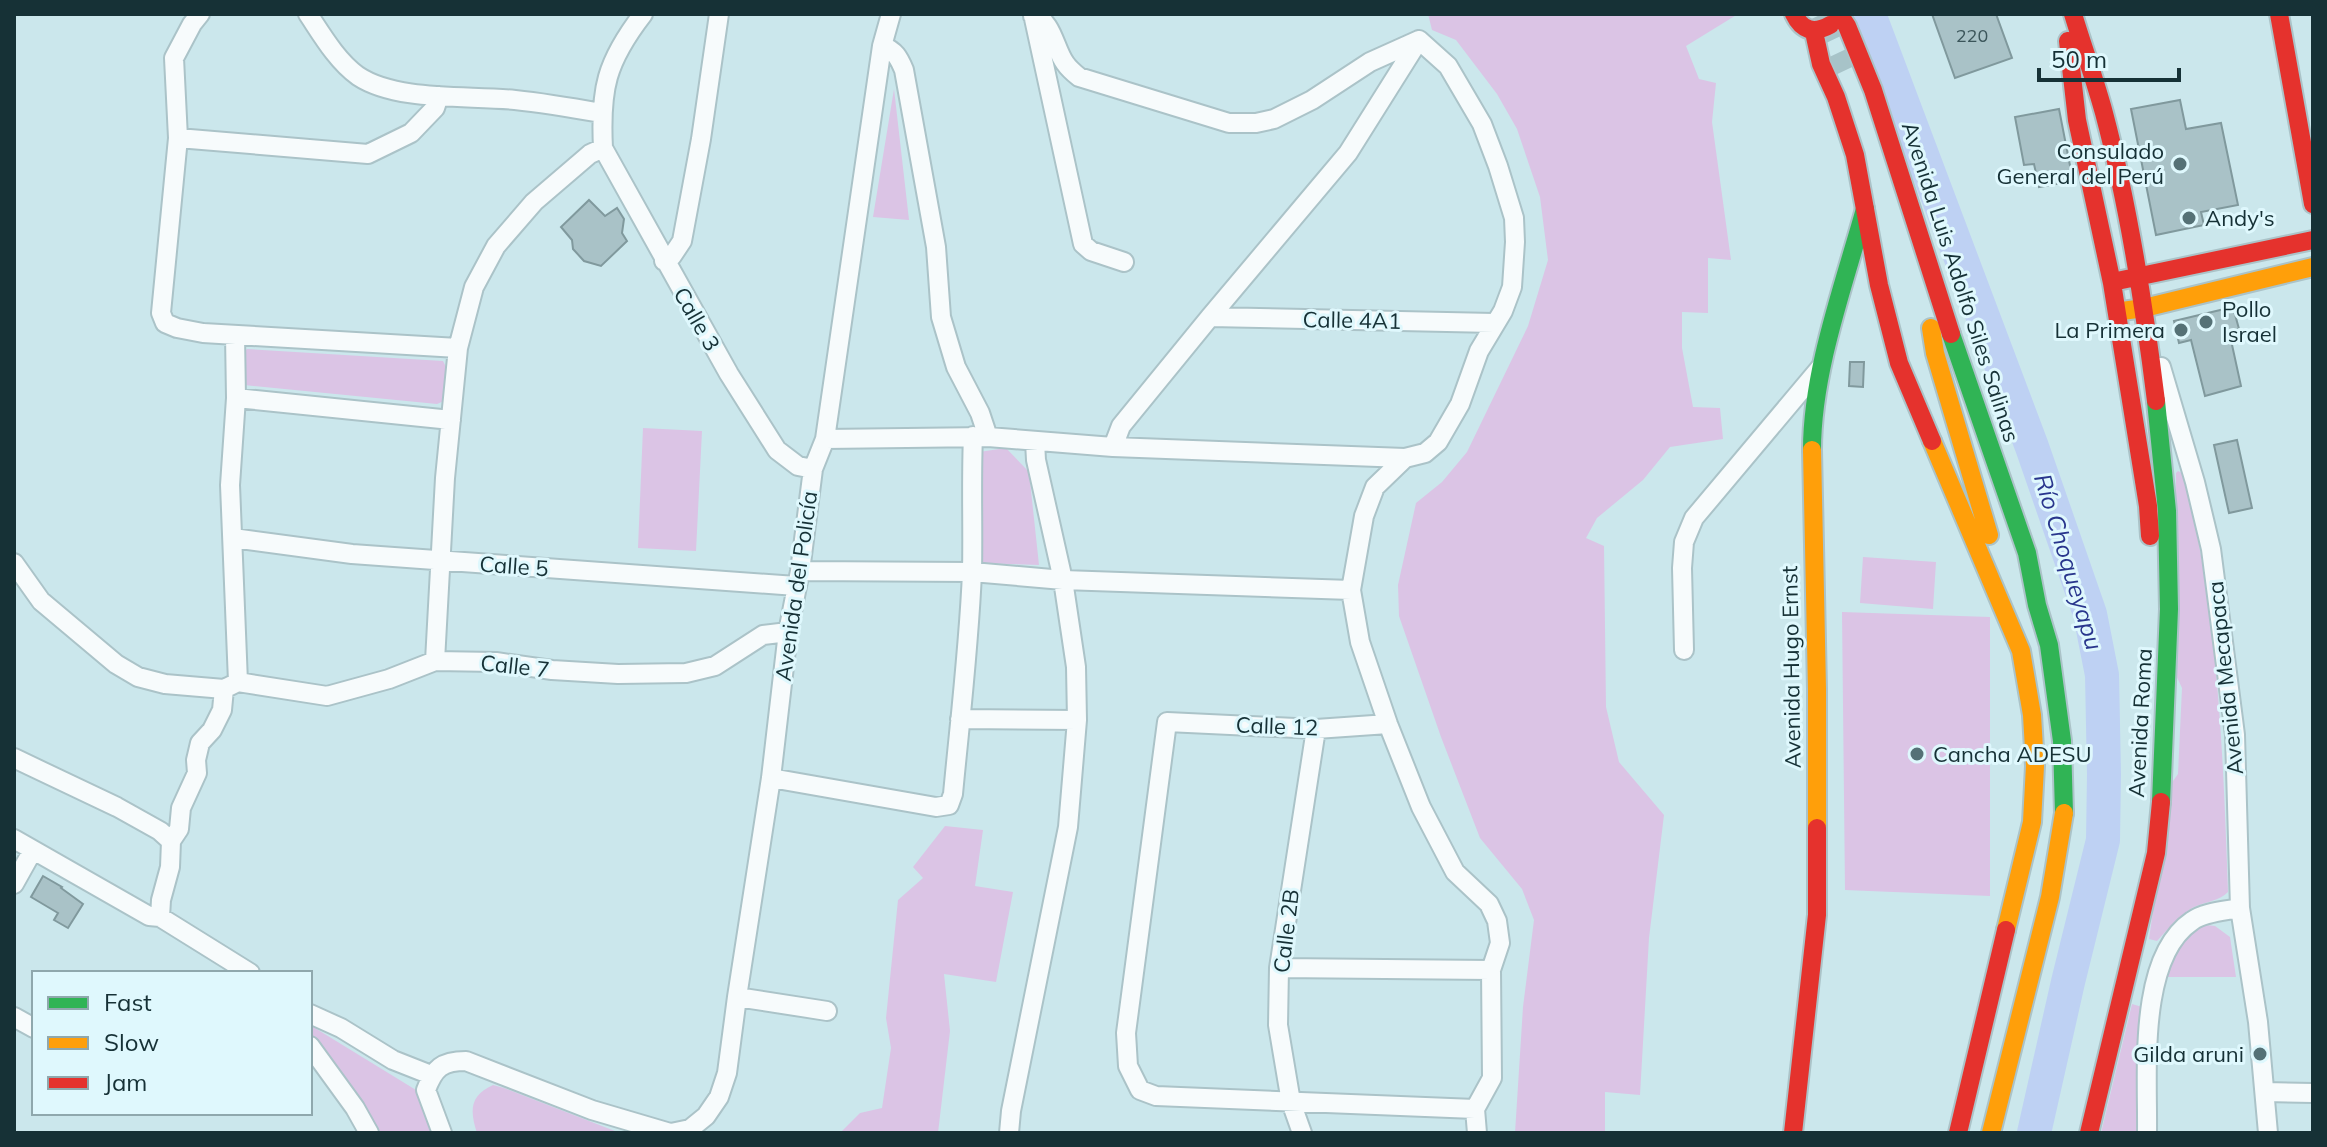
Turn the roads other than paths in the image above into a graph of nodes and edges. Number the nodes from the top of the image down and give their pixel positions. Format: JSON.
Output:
{"nodes":[{"id":1,"x":200,"y":14,"type":"edge"},
{"id":2,"x":308,"y":14,"type":"edge"},
{"id":3,"x":643,"y":14,"type":"edge"},
{"id":4,"x":719,"y":14,"type":"edge"},
{"id":5,"x":891,"y":14,"type":"edge"},
{"id":6,"x":1837,"y":14,"type":"edge"},
{"id":7,"x":2065,"y":14,"type":"edge"},
{"id":8,"x":2073,"y":14,"type":"edge"},
{"id":9,"x":2279,"y":14,"type":"edge"},
{"id":10,"x":1033,"y":15,"type":"edge"},
{"id":11,"x":1793,"y":15,"type":"edge"},
{"id":12,"x":1814,"y":32,"type":"junction"},
{"id":13,"x":1419,"y":40,"type":"junction"},
{"id":14,"x":882,"y":46,"type":"junction"},
{"id":15,"x":1848,"y":69,"type":"tunnel mouth"},
{"id":16,"x":439,"y":96,"type":"junction"},
{"id":17,"x":601,"y":113,"type":"junction"},
{"id":18,"x":178,"y":138,"type":"junction"},
{"id":19,"x":603,"y":148,"type":"junction"},
{"id":20,"x":2313,"y":204,"type":"edge"},
{"id":21,"x":1866,"y":206,"type":"junction"},
{"id":22,"x":2313,"y":240,"type":"edge"},
{"id":23,"x":664,"y":261,"type":"junction"},
{"id":24,"x":1124,"y":262,"type":"dead end"},
{"id":25,"x":2313,"y":267,"type":"edge"},
{"id":26,"x":2139,"y":277,"type":"junction"},
{"id":27,"x":2112,"y":283,"type":"junction"},
{"id":28,"x":1845,"y":285,"type":"junction"},
{"id":29,"x":1879,"y":285,"type":"junction"},
{"id":30,"x":2144,"y":308,"type":"junction"},
{"id":31,"x":2116,"y":312,"type":"junction"},
{"id":32,"x":1210,"y":317,"type":"junction"},
{"id":33,"x":1494,"y":323,"type":"junction"},
{"id":34,"x":2147,"y":327,"type":"junction"},
{"id":35,"x":1931,"y":328,"type":"junction"},
{"id":36,"x":235,"y":335,"type":"junction"},
{"id":37,"x":458,"y":348,"type":"junction"},
{"id":38,"x":1822,"y":366,"type":"junction"},
{"id":39,"x":236,"y":398,"type":"junction"},
{"id":40,"x":451,"y":420,"type":"junction"},
{"id":41,"x":981,"y":436,"type":"junction"},
{"id":42,"x":825,"y":439,"type":"junction"},
{"id":43,"x":1035,"y":442,"type":"junction"},
{"id":44,"x":1113,"y":447,"type":"junction"},
{"id":45,"x":1405,"y":458,"type":"junction"},
{"id":46,"x":813,"y":469,"type":"junction"},
{"id":47,"x":233,"y":538,"type":"junction"},
{"id":48,"x":440,"y":561,"type":"junction"},
{"id":49,"x":14,"y":563,"type":"edge"},
{"id":50,"x":972,"y":572,"type":"junction"},
{"id":51,"x":798,"y":578,"type":"junction"},
{"id":52,"x":1063,"y":580,"type":"junction"},
{"id":53,"x":1351,"y":590,"type":"junction"},
{"id":54,"x":2037,"y":605,"type":"junction"},
{"id":55,"x":788,"y":632,"type":"junction"},
{"id":56,"x":1684,"y":650,"type":"dead end"},
{"id":57,"x":2021,"y":651,"type":"junction"},
{"id":58,"x":435,"y":661,"type":"junction"},
{"id":59,"x":231,"y":686,"type":"junction"},
{"id":60,"x":960,"y":719,"type":"junction"},
{"id":61,"x":1077,"y":720,"type":"junction"},
{"id":62,"x":1388,"y":724,"type":"junction"},
{"id":63,"x":1316,"y":729,"type":"junction"},
{"id":64,"x":14,"y":758,"type":"edge"},
{"id":65,"x":771,"y":778,"type":"junction"},
{"id":66,"x":175,"y":835,"type":"junction"},
{"id":67,"x":14,"y":839,"type":"edge"},
{"id":68,"x":33,"y":850,"type":"junction"},
{"id":69,"x":14,"y":884,"type":"edge"},
{"id":70,"x":2240,"y":908,"type":"junction"},
{"id":71,"x":160,"y":917,"type":"junction"},
{"id":72,"x":1279,"y":968,"type":"junction"},
{"id":73,"x":1491,"y":970,"type":"junction"},
{"id":74,"x":247,"y":971,"type":"edge"},
{"id":75,"x":737,"y":997,"type":"junction"},
{"id":76,"x":827,"y":1011,"type":"dead end"},
{"id":77,"x":312,"y":1015,"type":"edge"},
{"id":78,"x":14,"y":1017,"type":"edge"},
{"id":79,"x":32,"y":1027,"type":"edge"},
{"id":80,"x":312,"y":1049,"type":"edge"},
{"id":81,"x":431,"y":1075,"type":"junction"},
{"id":82,"x":2265,"y":1092,"type":"junction"},
{"id":83,"x":2313,"y":1093,"type":"edge"},
{"id":84,"x":1291,"y":1102,"type":"junction"},
{"id":85,"x":1475,"y":1109,"type":"junction"},
{"id":86,"x":369,"y":1133,"type":"edge"},
{"id":87,"x":442,"y":1133,"type":"edge"},
{"id":88,"x":670,"y":1133,"type":"edge"},
{"id":89,"x":1009,"y":1133,"type":"edge"},
{"id":90,"x":1302,"y":1133,"type":"edge"},
{"id":91,"x":1477,"y":1133,"type":"edge"},
{"id":92,"x":1793,"y":1133,"type":"edge"},
{"id":93,"x":1958,"y":1133,"type":"edge"},
{"id":94,"x":1991,"y":1133,"type":"edge"},
{"id":95,"x":2073,"y":1133,"type":"edge"},
{"id":96,"x":2089,"y":1133,"type":"edge"},
{"id":97,"x":2147,"y":1133,"type":"edge"},
{"id":98,"x":2268,"y":1133,"type":"edge"}],
"edges":[{"from":1,"to":18,"type":"street"},
{"from":2,"to":16,"type":"street"},
{"from":3,"to":17,"type":"street"},
{"from":4,"to":23,"type":"street"},
{"from":5,"to":14,"type":"street","name":"Avenida del Policía"},
{"from":6,"to":12,"type":"main road"},
{"from":6,"to":54,"type":"main road","name":"Avenida Luis Adolfo Siles Salinas"},
{"from":7,"to":27,"type":"main road","name":"Avenida Roma"},
{"from":8,"to":26,"type":"main road","name":"Avenida Roma"},
{"from":9,"to":20,"type":"main road"},
{"from":10,"to":13,"type":"street"},
{"from":10,"to":24,"type":"street"},
{"from":11,"to":12,"type":"main road"},
{"from":12,"to":21,"type":"main road"},
{"from":13,"to":32,"type":"street"},
{"from":13,"to":33,"type":"street"},
{"from":14,"to":41,"type":"street"},
{"from":14,"to":42,"type":"street","name":"Avenida del Policía"},
{"from":15,"to":35,"type":"main road"},
{"from":16,"to":17,"type":"street"},
{"from":16,"to":18,"type":"street"},
{"from":17,"to":19,"type":"street"},
{"from":18,"to":36,"type":"street"},
{"from":19,"to":23,"type":"street","name":"Calle 3"},
{"from":19,"to":37,"type":"street"},
{"from":21,"to":28,"type":"main road","name":"Avenida Hugo Ernst"},
{"from":21,"to":29,"type":"main road"},
{"from":22,"to":26,"type":"main road"},
{"from":23,"to":46,"type":"street","name":"Calle 3"},
{"from":25,"to":30,"type":"main road"},
{"from":26,"to":27,"type":"main road"},
{"from":26,"to":30,"type":"main road","name":"Avenida Roma"},
{"from":27,"to":31,"type":"main road","name":"Avenida Roma"},
{"from":28,"to":29,"type":"main road"},
{"from":28,"to":38,"type":"main road","name":"Avenida Hugo Ernst"},
{"from":29,"to":57,"type":"main road"},
{"from":30,"to":31,"type":"main road"},
{"from":30,"to":34,"type":"main road","name":"Avenida Roma"},
{"from":31,"to":95,"type":"main road","name":"Avenida Roma"},
{"from":32,"to":33,"type":"street","name":"Calle 4A1"},
{"from":32,"to":44,"type":"street"},
{"from":33,"to":45,"type":"street"},
{"from":34,"to":70,"type":"street","name":"Avenida Mecapaca"},
{"from":34,"to":96,"type":"main road","name":"Avenida Roma"},
{"from":35,"to":54,"type":"main road"},
{"from":35,"to":57,"type":"main road"},
{"from":36,"to":37,"type":"street"},
{"from":36,"to":39,"type":"street"},
{"from":37,"to":40,"type":"street"},
{"from":38,"to":56,"type":"street"},
{"from":38,"to":92,"type":"main road","name":"Avenida Hugo Ernst"},
{"from":39,"to":40,"type":"street"},
{"from":39,"to":47,"type":"street"},
{"from":40,"to":48,"type":"street"},
{"from":41,"to":42,"type":"street"},
{"from":41,"to":43,"type":"street"},
{"from":41,"to":50,"type":"street"},
{"from":42,"to":46,"type":"street","name":"Avenida del Policía"},
{"from":43,"to":44,"type":"street"},
{"from":43,"to":52,"type":"street"},
{"from":44,"to":45,"type":"street"},
{"from":45,"to":53,"type":"street"},
{"from":46,"to":51,"type":"street","name":"Avenida del Policía"},
{"from":47,"to":48,"type":"street","name":"Calle 5"},
{"from":47,"to":59,"type":"street"},
{"from":48,"to":51,"type":"street","name":"Calle 5"},
{"from":48,"to":58,"type":"street"},
{"from":49,"to":59,"type":"street","name":"Calle 7"},
{"from":50,"to":51,"type":"street","name":"Calle 5"},
{"from":50,"to":52,"type":"street","name":"Calle 5"},
{"from":50,"to":60,"type":"street"},
{"from":51,"to":55,"type":"street","name":"Avenida del Policía"},
{"from":52,"to":53,"type":"street","name":"Calle 5"},
{"from":52,"to":61,"type":"street"},
{"from":53,"to":62,"type":"street"},
{"from":54,"to":94,"type":"main road","name":"Avenida Luis Adolfo Siles Salinas"},
{"from":55,"to":58,"type":"street","name":"Calle 7"},
{"from":55,"to":65,"type":"street","name":"Avenida del Policía"},
{"from":57,"to":93,"type":"main road"},
{"from":58,"to":59,"type":"street","name":"Calle 7"},
{"from":59,"to":66,"type":"street"},
{"from":60,"to":61,"type":"street"},
{"from":60,"to":65,"type":"street"},
{"from":61,"to":89,"type":"street"},
{"from":62,"to":63,"type":"street","name":"Calle 12"},
{"from":62,"to":73,"type":"street"},
{"from":63,"to":72,"type":"street","name":"Calle 2B"},
{"from":63,"to":84,"type":"street","name":"Calle 12"},
{"from":64,"to":66,"type":"street"},
{"from":65,"to":75,"type":"street","name":"Avenida del Policía"},
{"from":66,"to":71,"type":"street"},
{"from":67,"to":68,"type":"street"},
{"from":68,"to":69,"type":"street"},
{"from":68,"to":71,"type":"street"},
{"from":70,"to":82,"type":"street","name":"Avenida Mecapaca"},
{"from":70,"to":97,"type":"street"},
{"from":71,"to":74,"type":"street"},
{"from":72,"to":73,"type":"street"},
{"from":72,"to":84,"type":"street","name":"Calle 2B"},
{"from":73,"to":85,"type":"street"},
{"from":75,"to":76,"type":"street"},
{"from":75,"to":88,"type":"street","name":"Avenida del Policía"},
{"from":77,"to":81,"type":"street"},
{"from":78,"to":79,"type":"street"},
{"from":80,"to":86,"type":"street"},
{"from":81,"to":87,"type":"street"},
{"from":81,"to":88,"type":"street","name":"Avenida del Policía"},
{"from":82,"to":83,"type":"street"},
{"from":82,"to":98,"type":"street","name":"Avenida Mecapaca"},
{"from":84,"to":85,"type":"street"},
{"from":84,"to":90,"type":"street","name":"Calle 2B"},
{"from":85,"to":91,"type":"street"}]}
